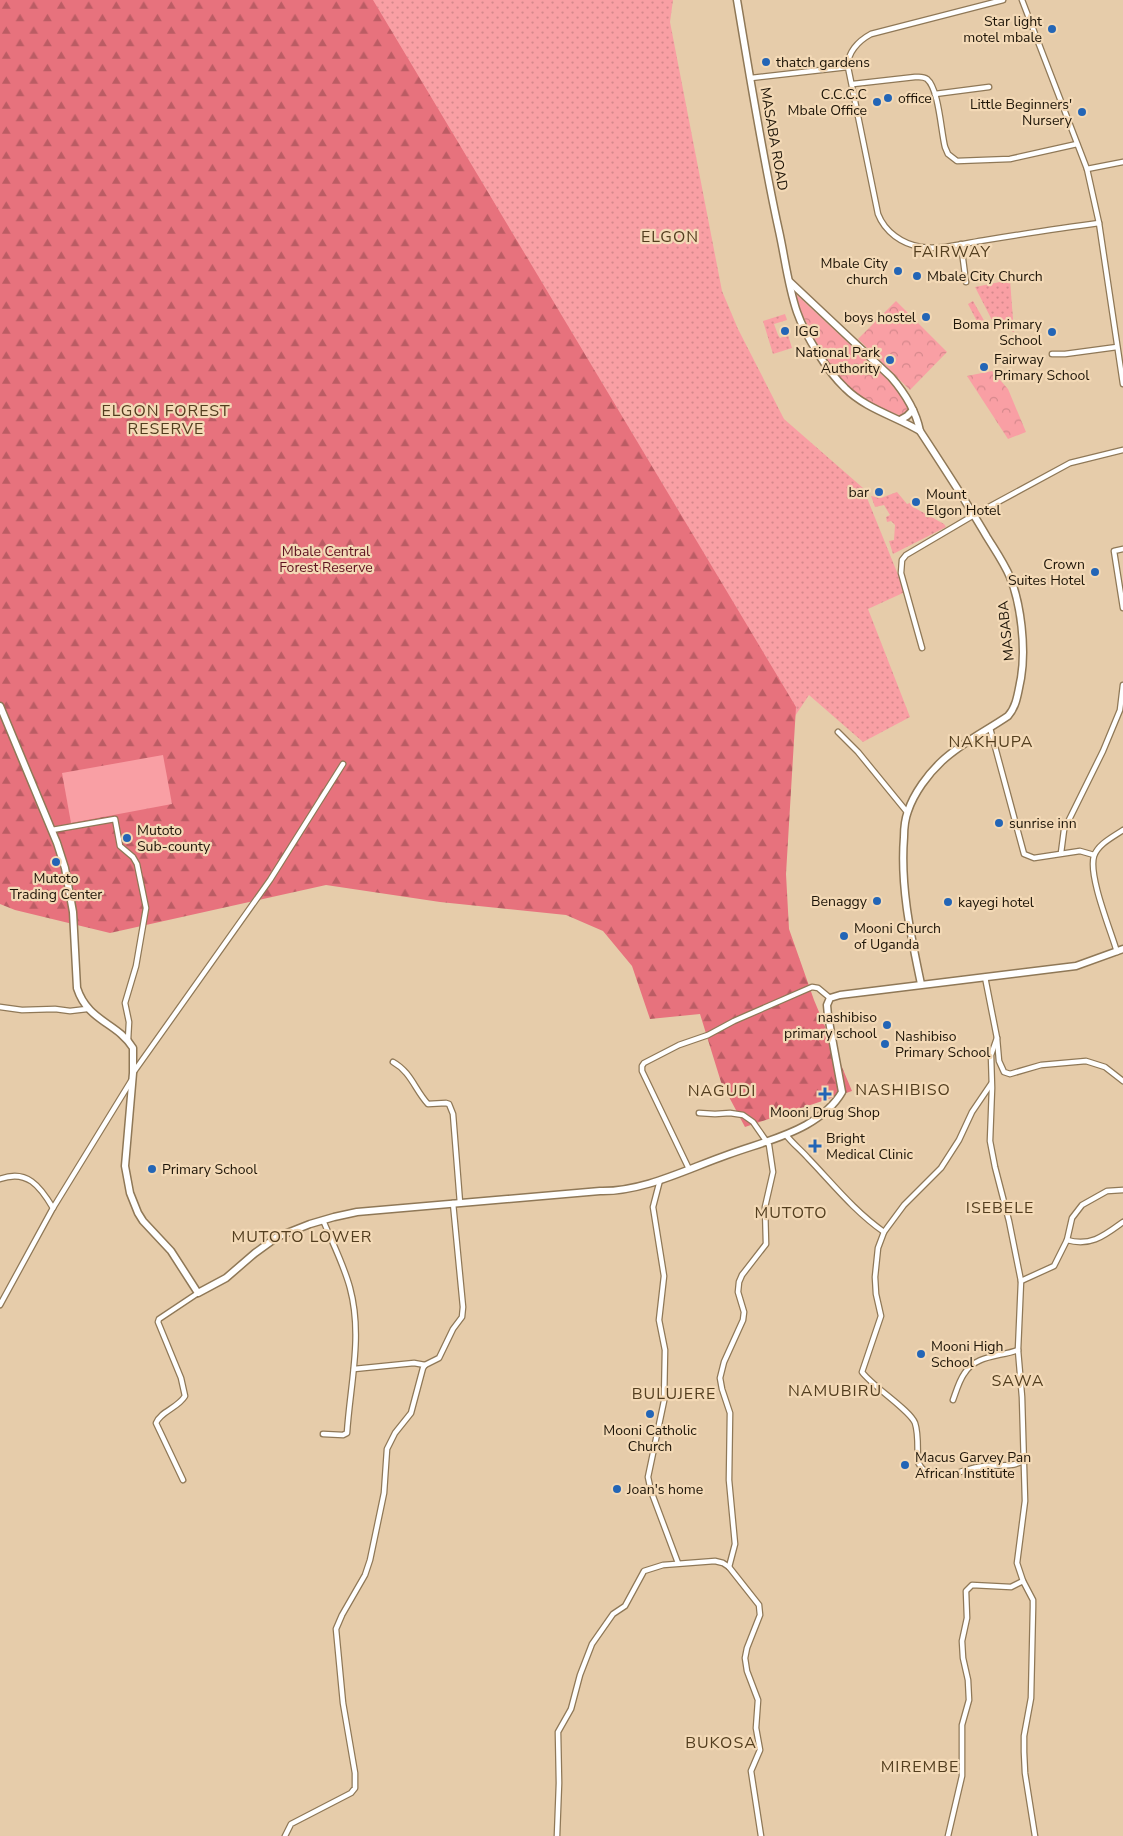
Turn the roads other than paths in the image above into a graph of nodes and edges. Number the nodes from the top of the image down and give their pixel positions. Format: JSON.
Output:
{"nodes":[{"id":1,"x":737,"y":0,"type":"edge"},
{"id":2,"x":1003,"y":0,"type":"edge"},
{"id":3,"x":1022,"y":0,"type":"edge"},
{"id":4,"x":848,"y":67,"type":"junction"},
{"id":5,"x":751,"y":78,"type":"junction"},
{"id":6,"x":853,"y":84,"type":"junction"},
{"id":7,"x":989,"y":88,"type":"dead end"},
{"id":8,"x":934,"y":94,"type":"junction"},
{"id":9,"x":1077,"y":144,"type":"junction"},
{"id":10,"x":1123,"y":162,"type":"edge"},
{"id":11,"x":1087,"y":169,"type":"junction"},
{"id":12,"x":1099,"y":223,"type":"junction"},
{"id":13,"x":961,"y":244,"type":"junction"},
{"id":14,"x":790,"y":282,"type":"junction"},
{"id":15,"x":966,"y":282,"type":"dead end"},
{"id":16,"x":1117,"y":347,"type":"junction"},
{"id":17,"x":1052,"y":354,"type":"dead end"},
{"id":18,"x":1123,"y":384,"type":"edge"},
{"id":19,"x":913,"y":410,"type":"junction"},
{"id":20,"x":900,"y":420,"type":"junction"},
{"id":21,"x":920,"y":431,"type":"junction"},
{"id":22,"x":1123,"y":450,"type":"edge"},
{"id":23,"x":974,"y":515,"type":"junction"},
{"id":24,"x":1123,"y":549,"type":"edge"},
{"id":25,"x":1123,"y":608,"type":"edge"},
{"id":26,"x":922,"y":648,"type":"dead end"},
{"id":27,"x":1123,"y":685,"type":"edge"},
{"id":28,"x":0,"y":706,"type":"edge"},
{"id":29,"x":1121,"y":710,"type":"edge"},
{"id":30,"x":990,"y":728,"type":"junction"},
{"id":31,"x":838,"y":732,"type":"dead end"},
{"id":32,"x":342,"y":764,"type":"dead end"},
{"id":33,"x":907,"y":812,"type":"junction"},
{"id":34,"x":52,"y":830,"type":"junction"},
{"id":35,"x":1123,"y":830,"type":"edge"},
{"id":36,"x":1061,"y":853,"type":"junction"},
{"id":37,"x":1094,"y":855,"type":"junction"},
{"id":38,"x":1120,"y":951,"type":"edge"},
{"id":39,"x":985,"y":977,"type":"junction"},
{"id":40,"x":921,"y":984,"type":"junction"},
{"id":41,"x":830,"y":998,"type":"junction"},
{"id":42,"x":0,"y":1007,"type":"edge"},
{"id":43,"x":87,"y":1009,"type":"junction"},
{"id":44,"x":997,"y":1038,"type":"junction"},
{"id":45,"x":128,"y":1042,"type":"junction"},
{"id":46,"x":393,"y":1062,"type":"dead end"},
{"id":47,"x":132,"y":1076,"type":"junction"},
{"id":48,"x":1123,"y":1081,"type":"edge"},
{"id":49,"x":992,"y":1082,"type":"junction"},
{"id":50,"x":699,"y":1113,"type":"dead end"},
{"id":51,"x":786,"y":1134,"type":"junction"},
{"id":52,"x":767,"y":1141,"type":"junction"},
{"id":53,"x":689,"y":1169,"type":"junction"},
{"id":54,"x":0,"y":1179,"type":"edge"},
{"id":55,"x":660,"y":1179,"type":"junction"},
{"id":56,"x":1123,"y":1190,"type":"edge"},
{"id":57,"x":453,"y":1203,"type":"junction"},
{"id":58,"x":460,"y":1203,"type":"junction"},
{"id":59,"x":53,"y":1208,"type":"junction"},
{"id":60,"x":323,"y":1220,"type":"junction"},
{"id":61,"x":1123,"y":1222,"type":"edge"},
{"id":62,"x":884,"y":1232,"type":"junction"},
{"id":63,"x":1068,"y":1240,"type":"junction"},
{"id":64,"x":1021,"y":1281,"type":"junction"},
{"id":65,"x":198,"y":1292,"type":"junction"},
{"id":66,"x":0,"y":1304,"type":"edge"},
{"id":67,"x":1018,"y":1350,"type":"junction"},
{"id":68,"x":425,"y":1365,"type":"junction"},
{"id":69,"x":354,"y":1369,"type":"junction"},
{"id":70,"x":953,"y":1400,"type":"dead end"},
{"id":71,"x":323,"y":1434,"type":"dead end"},
{"id":72,"x":1023,"y":1461,"type":"junction"},
{"id":73,"x":183,"y":1480,"type":"dead end"},
{"id":74,"x":678,"y":1563,"type":"junction"},
{"id":75,"x":729,"y":1568,"type":"junction"},
{"id":76,"x":1023,"y":1581,"type":"junction"},
{"id":77,"x":285,"y":1836,"type":"edge"},
{"id":78,"x":557,"y":1836,"type":"edge"},
{"id":79,"x":761,"y":1836,"type":"edge"},
{"id":80,"x":948,"y":1836,"type":"edge"},
{"id":81,"x":1035,"y":1836,"type":"edge"}],
"edges":[{"from":1,"to":5,"type":"street","name":"MASABA ROAD"},
{"from":2,"to":4,"type":"street"},
{"from":3,"to":9,"type":"street"},
{"from":4,"to":5,"type":"street"},
{"from":4,"to":6,"type":"street"},
{"from":5,"to":14,"type":"street","name":"MASABA ROAD"},
{"from":6,"to":8,"type":"street"},
{"from":6,"to":13,"type":"street"},
{"from":7,"to":8,"type":"street"},
{"from":8,"to":9,"type":"street"},
{"from":9,"to":11,"type":"street"},
{"from":10,"to":11,"type":"street"},
{"from":11,"to":12,"type":"street"},
{"from":12,"to":13,"type":"street"},
{"from":12,"to":16,"type":"street"},
{"from":13,"to":15,"type":"street"},
{"from":14,"to":19,"type":"street"},
{"from":14,"to":20,"type":"street","name":"MASABA ROAD"},
{"from":16,"to":17,"type":"street"},
{"from":16,"to":18,"type":"street"},
{"from":19,"to":20,"type":"street"},
{"from":19,"to":21,"type":"street"},
{"from":20,"to":21,"type":"street","name":"MASABA ROAD"},
{"from":21,"to":23,"type":"street","name":"MASABA"},
{"from":22,"to":23,"type":"street"},
{"from":23,"to":26,"type":"street"},
{"from":23,"to":30,"type":"street","name":"MASABA"},
{"from":24,"to":25,"type":"street"},
{"from":27,"to":29,"type":"street"},
{"from":28,"to":34,"type":"street"},
{"from":29,"to":36,"type":"street"},
{"from":30,"to":33,"type":"street","name":"MASABA"},
{"from":30,"to":36,"type":"street"},
{"from":31,"to":33,"type":"street"},
{"from":32,"to":47,"type":"street"},
{"from":33,"to":40,"type":"street","name":"MASABA"},
{"from":34,"to":43,"type":"street"},
{"from":34,"to":45,"type":"street"},
{"from":35,"to":37,"type":"street"},
{"from":36,"to":37,"type":"street"},
{"from":37,"to":38,"type":"street"},
{"from":38,"to":39,"type":"street"},
{"from":39,"to":40,"type":"street"},
{"from":39,"to":44,"type":"street"},
{"from":40,"to":41,"type":"street"},
{"from":41,"to":51,"type":"street"},
{"from":41,"to":53,"type":"street"},
{"from":42,"to":43,"type":"street"},
{"from":43,"to":45,"type":"street"},
{"from":44,"to":48,"type":"street"},
{"from":44,"to":49,"type":"street"},
{"from":45,"to":47,"type":"street"},
{"from":46,"to":58,"type":"street"},
{"from":47,"to":59,"type":"street"},
{"from":47,"to":65,"type":"street"},
{"from":49,"to":62,"type":"street"},
{"from":49,"to":64,"type":"street"},
{"from":50,"to":52,"type":"street"},
{"from":51,"to":52,"type":"street"},
{"from":51,"to":62,"type":"street"},
{"from":52,"to":53,"type":"street"},
{"from":52,"to":75,"type":"street"},
{"from":53,"to":55,"type":"street"},
{"from":54,"to":59,"type":"street"},
{"from":55,"to":58,"type":"street"},
{"from":55,"to":74,"type":"street"},
{"from":56,"to":63,"type":"street"},
{"from":57,"to":58,"type":"street"},
{"from":57,"to":60,"type":"street"},
{"from":57,"to":68,"type":"street"},
{"from":59,"to":66,"type":"street"},
{"from":60,"to":65,"type":"street"},
{"from":60,"to":69,"type":"street"},
{"from":61,"to":63,"type":"street"},
{"from":62,"to":72,"type":"street"},
{"from":63,"to":64,"type":"street"},
{"from":64,"to":67,"type":"street"},
{"from":65,"to":73,"type":"street"},
{"from":67,"to":70,"type":"street"},
{"from":67,"to":72,"type":"street"},
{"from":68,"to":69,"type":"street"},
{"from":68,"to":77,"type":"street"},
{"from":69,"to":71,"type":"street"},
{"from":72,"to":76,"type":"street"},
{"from":74,"to":75,"type":"street"},
{"from":74,"to":78,"type":"street"},
{"from":75,"to":79,"type":"street"},
{"from":76,"to":80,"type":"street"},
{"from":76,"to":81,"type":"street"}]}
